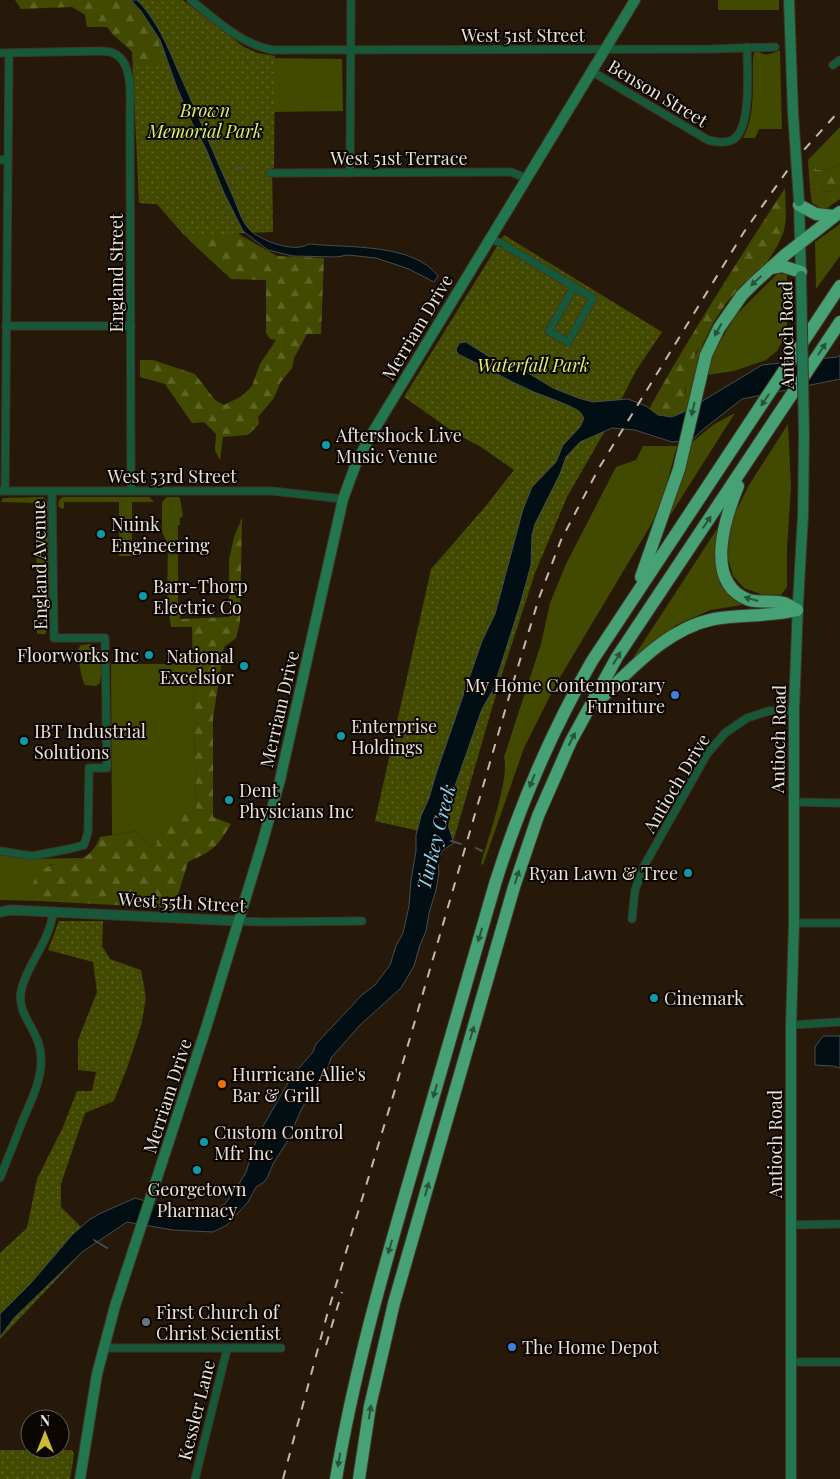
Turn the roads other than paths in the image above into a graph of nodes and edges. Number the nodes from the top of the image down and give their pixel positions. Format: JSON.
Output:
{"nodes":[{"id":1,"x":191,"y":0,"type":"edge"},
{"id":2,"x":351,"y":0,"type":"edge"},
{"id":3,"x":634,"y":0,"type":"edge"},
{"id":4,"x":789,"y":0,"type":"edge"},
{"id":5,"x":747,"y":47,"type":"junction"},
{"id":6,"x":774,"y":47,"type":"dead end"},
{"id":7,"x":351,"y":50,"type":"junction"},
{"id":8,"x":604,"y":50,"type":"junction"},
{"id":9,"x":0,"y":52,"type":"edge"},
{"id":10,"x":8,"y":53,"type":"junction"},
{"id":11,"x":592,"y":71,"type":"junction"},
{"id":12,"x":4,"y":160,"type":"edge"},
{"id":13,"x":270,"y":173,"type":"dead end"},
{"id":14,"x":350,"y":173,"type":"junction"},
{"id":15,"x":526,"y":178,"type":"junction"},
{"id":16,"x":799,"y":203,"type":"junction"},
{"id":17,"x":837,"y":214,"type":"edge"},
{"id":18,"x":490,"y":239,"type":"junction"},
{"id":19,"x":801,"y":243,"type":"junction"},
{"id":20,"x":771,"y":268,"type":"junction"},
{"id":21,"x":801,"y":274,"type":"junction"},
{"id":22,"x":840,"y":286,"type":"edge"},
{"id":23,"x":574,"y":287,"type":"junction"},
{"id":24,"x":840,"y":322,"type":"edge"},
{"id":25,"x":6,"y":326,"type":"junction"},
{"id":26,"x":131,"y":326,"type":"junction"},
{"id":27,"x":747,"y":464,"type":"junction"},
{"id":28,"x":131,"y":490,"type":"junction"},
{"id":29,"x":3,"y":491,"type":"edge"},
{"id":30,"x":52,"y":491,"type":"junction"},
{"id":31,"x":343,"y":499,"type":"junction"},
{"id":32,"x":634,"y":596,"type":"junction"},
{"id":33,"x":797,"y":610,"type":"junction"},
{"id":34,"x":794,"y":710,"type":"junction"},
{"id":35,"x":584,"y":715,"type":"junction"},
{"id":36,"x":793,"y":802,"type":"junction"},
{"id":37,"x":840,"y":803,"type":"edge"},
{"id":38,"x":0,"y":851,"type":"edge"},
{"id":39,"x":0,"y":912,"type":"edge"},
{"id":40,"x":53,"y":912,"type":"junction"},
{"id":41,"x":632,"y":919,"type":"dead end"},
{"id":42,"x":239,"y":921,"type":"junction"},
{"id":43,"x":362,"y":921,"type":"dead end"},
{"id":44,"x":794,"y":923,"type":"junction"},
{"id":45,"x":840,"y":923,"type":"edge"},
{"id":46,"x":840,"y":1022,"type":"edge"},
{"id":47,"x":791,"y":1025,"type":"junction"},
{"id":48,"x":0,"y":1178,"type":"edge"},
{"id":49,"x":840,"y":1224,"type":"edge"},
{"id":50,"x":792,"y":1225,"type":"junction"},
{"id":51,"x":104,"y":1348,"type":"junction"},
{"id":52,"x":227,"y":1348,"type":"junction"},
{"id":53,"x":281,"y":1348,"type":"dead end"},
{"id":54,"x":792,"y":1362,"type":"junction"},
{"id":55,"x":840,"y":1362,"type":"edge"},
{"id":56,"x":362,"y":1460,"type":"junction"},
{"id":57,"x":80,"y":1479,"type":"edge"},
{"id":58,"x":195,"y":1479,"type":"edge"},
{"id":59,"x":336,"y":1479,"type":"edge"},
{"id":60,"x":359,"y":1479,"type":"edge"},
{"id":61,"x":366,"y":1479,"type":"edge"},
{"id":62,"x":791,"y":1479,"type":"edge"}],
"edges":[{"from":1,"to":7,"type":"street","name":"West 51st Street"},
{"from":2,"to":7,"type":"street"},
{"from":3,"to":8,"type":"main road","name":"Merriam Drive"},
{"from":4,"to":16,"type":"main road","name":"Antioch Road","bridge":true},
{"from":5,"to":6,"type":"street","name":"West 51st Street"},
{"from":5,"to":8,"type":"street","name":"West 51st Street"},
{"from":5,"to":11,"type":"street","name":"Benson Street"},
{"from":7,"to":8,"type":"street","name":"West 51st Street"},
{"from":7,"to":14,"type":"street"},
{"from":8,"to":11,"type":"main road","name":"Merriam Drive"},
{"from":9,"to":10,"type":"street"},
{"from":10,"to":12,"type":"street"},
{"from":10,"to":26,"type":"street","name":"England Street"},
{"from":11,"to":15,"type":"main road","name":"Merriam Drive"},
{"from":12,"to":25,"type":"street"},
{"from":13,"to":14,"type":"street","name":"West 51st Terrace"},
{"from":14,"to":15,"type":"street","name":"West 51st Terrace"},
{"from":15,"to":18,"type":"main road","name":"Merriam Drive"},
{"from":16,"to":17,"type":"highway"},
{"from":16,"to":19,"type":"main road","name":"Antioch Road"},
{"from":17,"to":19,"type":"highway"},
{"from":18,"to":23,"type":"street"},
{"from":18,"to":31,"type":"main road","name":"Merriam Drive"},
{"from":19,"to":20,"type":"highway"},
{"from":19,"to":21,"type":"main road","name":"Antioch Road"},
{"from":20,"to":21,"type":"highway"},
{"from":20,"to":32,"type":"highway","one_way":true},
{"from":21,"to":33,"type":"main road","name":"Antioch Road","bridge":true},
{"from":22,"to":32,"type":"highway","one_way":true,"bridge":true},
{"from":23,"to":23,"type":"street"},
{"from":27,"to":24,"type":"highway","one_way":true,"bridge":true},
{"from":25,"to":26,"type":"street"},
{"from":25,"to":29,"type":"street"},
{"from":26,"to":28,"type":"street","name":"England Street"},
{"from":33,"to":27,"type":"highway","one_way":true},
{"from":35,"to":27,"type":"highway","one_way":true},
{"from":28,"to":30,"type":"street","name":"West 53rd Street"},
{"from":28,"to":31,"type":"street","name":"West 53rd Street"},
{"from":29,"to":30,"type":"street","name":"West 53rd Street"},
{"from":30,"to":38,"type":"street","name":"England Avenue"},
{"from":31,"to":42,"type":"main road","name":"Merriam Drive"},
{"from":32,"to":59,"type":"highway","one_way":true},
{"from":33,"to":34,"type":"main road","name":"Antioch Road"},
{"from":33,"to":35,"type":"highway"},
{"from":34,"to":36,"type":"main road","name":"Antioch Road"},
{"from":34,"to":41,"type":"street","name":"Antioch Drive"},
{"from":56,"to":35,"type":"highway","one_way":true},
{"from":36,"to":37,"type":"street"},
{"from":36,"to":44,"type":"main road","name":"Antioch Road"},
{"from":39,"to":40,"type":"street","name":"West 55th Street"},
{"from":40,"to":42,"type":"street","name":"West 55th Street"},
{"from":40,"to":48,"type":"street"},
{"from":42,"to":43,"type":"street","name":"West 55th Street"},
{"from":42,"to":51,"type":"main road","name":"Merriam Drive"},
{"from":44,"to":45,"type":"street"},
{"from":44,"to":47,"type":"main road","name":"Antioch Road"},
{"from":46,"to":47,"type":"street"},
{"from":47,"to":50,"type":"main road","name":"Antioch Road"},
{"from":49,"to":50,"type":"street"},
{"from":50,"to":54,"type":"main road","name":"Antioch Road"},
{"from":51,"to":52,"type":"street"},
{"from":51,"to":57,"type":"main road","name":"Merriam Drive"},
{"from":52,"to":53,"type":"street"},
{"from":52,"to":58,"type":"street","name":"Kessler Lane"},
{"from":54,"to":55,"type":"street"},
{"from":54,"to":62,"type":"main road","name":"Antioch Road"},
{"from":56,"to":60,"type":"highway"},
{"from":56,"to":61,"type":"highway"}]}
